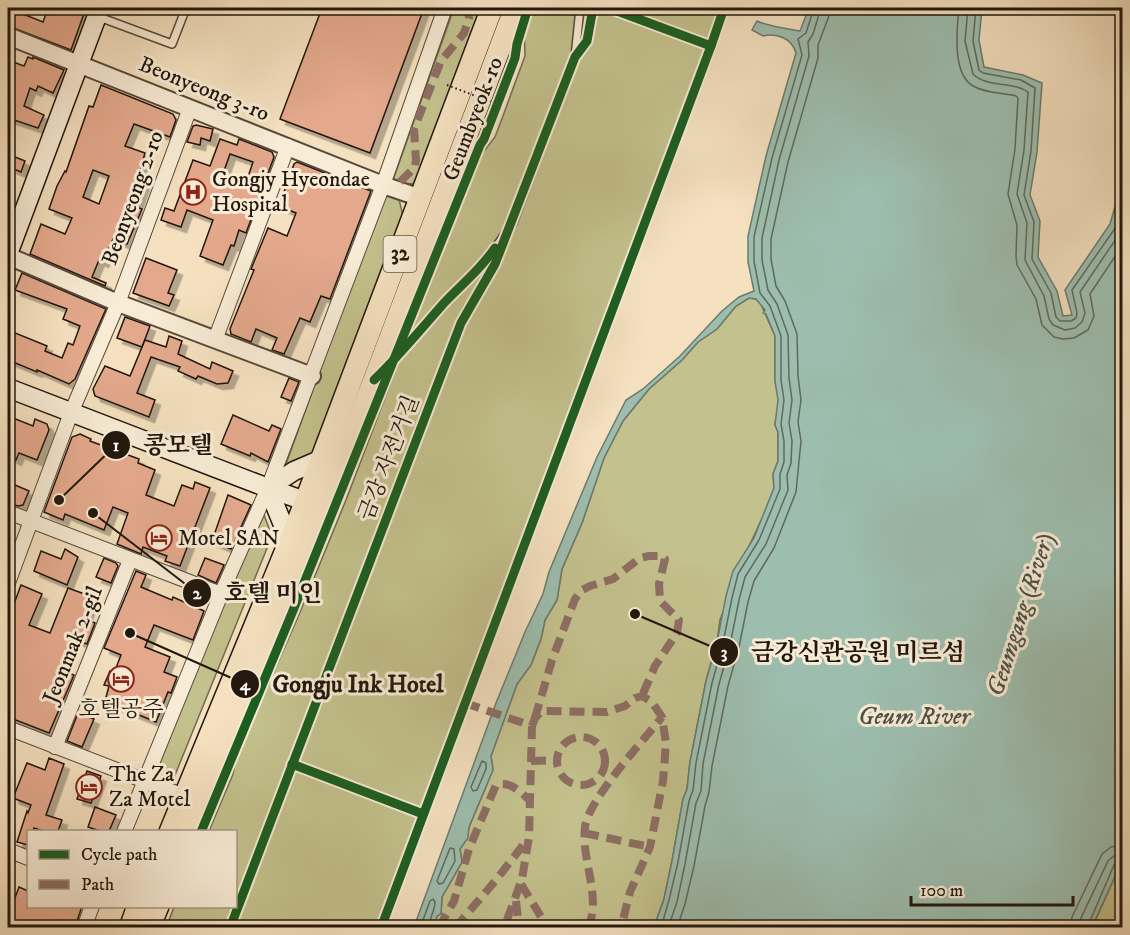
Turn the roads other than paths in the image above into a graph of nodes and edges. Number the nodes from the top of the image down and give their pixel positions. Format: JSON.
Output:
{"nodes":[{"id":1,"x":186,"y":8,"type":"edge"},
{"id":2,"x":445,"y":8,"type":"edge"},
{"id":3,"x":492,"y":8,"type":"edge"},
{"id":4,"x":514,"y":8,"type":"edge"},
{"id":5,"x":580,"y":8,"type":"edge"},
{"id":6,"x":98,"y":12,"type":"edge"},
{"id":7,"x":8,"y":36,"type":"edge"},
{"id":8,"x":78,"y":63,"type":"junction"},
{"id":9,"x":190,"y":108,"type":"junction"},
{"id":10,"x":288,"y":146,"type":"junction"},
{"id":11,"x":383,"y":185,"type":"junction"},
{"id":12,"x":422,"y":198,"type":"junction"},
{"id":13,"x":8,"y":255,"type":"edge"},
{"id":14,"x":118,"y":303,"type":"junction"},
{"id":15,"x":215,"y":340,"type":"junction"},
{"id":16,"x":312,"y":376,"type":"junction"},
{"id":17,"x":374,"y":380,"type":"junction"},
{"id":18,"x":8,"y":387,"type":"edge"},
{"id":19,"x":71,"y":413,"type":"junction"},
{"id":20,"x":322,"y":459,"type":"junction"},
{"id":21,"x":268,"y":488,"type":"junction"},
{"id":22,"x":315,"y":504,"type":"junction"},
{"id":23,"x":8,"y":512,"type":"edge"},
{"id":24,"x":30,"y":521,"type":"junction"},
{"id":25,"x":290,"y":542,"type":"junction"},
{"id":26,"x":130,"y":560,"type":"junction"},
{"id":27,"x":8,"y":583,"type":"edge"},
{"id":28,"x":221,"y":594,"type":"junction"},
{"id":29,"x":8,"y":728,"type":"edge"},
{"id":30,"x":55,"y":747,"type":"junction"},
{"id":31,"x":145,"y":781,"type":"junction"},
{"id":32,"x":184,"y":796,"type":"junction"},
{"id":33,"x":124,"y":830,"type":"edge"},
{"id":34,"x":170,"y":830,"type":"edge"},
{"id":35,"x":190,"y":830,"type":"edge"},
{"id":36,"x":8,"y":850,"type":"edge"},
{"id":37,"x":27,"y":858,"type":"edge"},
{"id":38,"x":91,"y":908,"type":"edge"},
{"id":39,"x":137,"y":908,"type":"edge"},
{"id":40,"x":147,"y":908,"type":"edge"},
{"id":41,"x":157,"y":908,"type":"edge"},
{"id":42,"x":84,"y":927,"type":"edge"},
{"id":43,"x":130,"y":927,"type":"edge"},
{"id":44,"x":139,"y":927,"type":"edge"},
{"id":45,"x":149,"y":927,"type":"edge"}],
"edges":[{"from":1,"to":6,"type":"lane"},
{"from":2,"to":11,"type":"street"},
{"from":3,"to":12,"type":"main road","name":"Geumbyeok-ro","number":"32"},
{"from":4,"to":17,"type":"main road","name":"Geumbyeok-ro","number":"32"},
{"from":5,"to":17,"type":"lane"},
{"from":6,"to":8,"type":"main road"},
{"from":7,"to":8,"type":"street","name":"Beonyeong 3-ro"},
{"from":8,"to":9,"type":"street","name":"Beonyeong 3-ro"},
{"from":8,"to":13,"type":"main road"},
{"from":9,"to":10,"type":"street","name":"Beonyeong 3-ro"},
{"from":9,"to":14,"type":"street","name":"Beonyeong 2-ro"},
{"from":10,"to":11,"type":"street","name":"Beonyeong 3-ro"},
{"from":10,"to":15,"type":"street"},
{"from":11,"to":12,"type":"street","name":"Beonyeong 3-ro"},
{"from":11,"to":16,"type":"street"},
{"from":12,"to":20,"type":"main road","name":"Geumbyeok-ro","number":"32"},
{"from":13,"to":14,"type":"street","name":"Beonyeong 2-ro"},
{"from":14,"to":15,"type":"street","name":"Beonyeong 2-ro"},
{"from":14,"to":19,"type":"street"},
{"from":15,"to":16,"type":"street","name":"Beonyeong 2-ro"},
{"from":16,"to":21,"type":"street"},
{"from":17,"to":22,"type":"main road","name":"Geumbyeok-ro","number":"32"},
{"from":18,"to":19,"type":"main road"},
{"from":19,"to":21,"type":"main road"},
{"from":19,"to":24,"type":"street"},
{"from":20,"to":21,"type":"main road"},
{"from":20,"to":22,"type":"main road","name":"Geumbyeok-ro","number":"32"},
{"from":21,"to":22,"type":"main road"},
{"from":21,"to":25,"type":"main road"},
{"from":21,"to":28,"type":"street"},
{"from":22,"to":25,"type":"main road","name":"Geumbyeok-ro","number":"32"},
{"from":22,"to":35,"type":"main road","name":"Geumbyeok-ro","number":"32"},
{"from":23,"to":24,"type":"street"},
{"from":24,"to":26,"type":"street"},
{"from":24,"to":27,"type":"street"},
{"from":25,"to":32,"type":"main road","name":"Geumbyeok-ro","number":"32"},
{"from":26,"to":28,"type":"street"},
{"from":26,"to":30,"type":"street","name":"Jeonmak 2-gil"},
{"from":28,"to":31,"type":"street"},
{"from":29,"to":30,"type":"street"},
{"from":30,"to":31,"type":"street"},
{"from":31,"to":32,"type":"street"},
{"from":31,"to":33,"type":"street"},
{"from":32,"to":34,"type":"main road","name":"Geumbyeok-ro","number":"32"},
{"from":36,"to":37,"type":"street"},
{"from":38,"to":42,"type":"street"},
{"from":39,"to":43,"type":"main road"},
{"from":40,"to":44,"type":"main road"},
{"from":41,"to":45,"type":"main road"}]}
